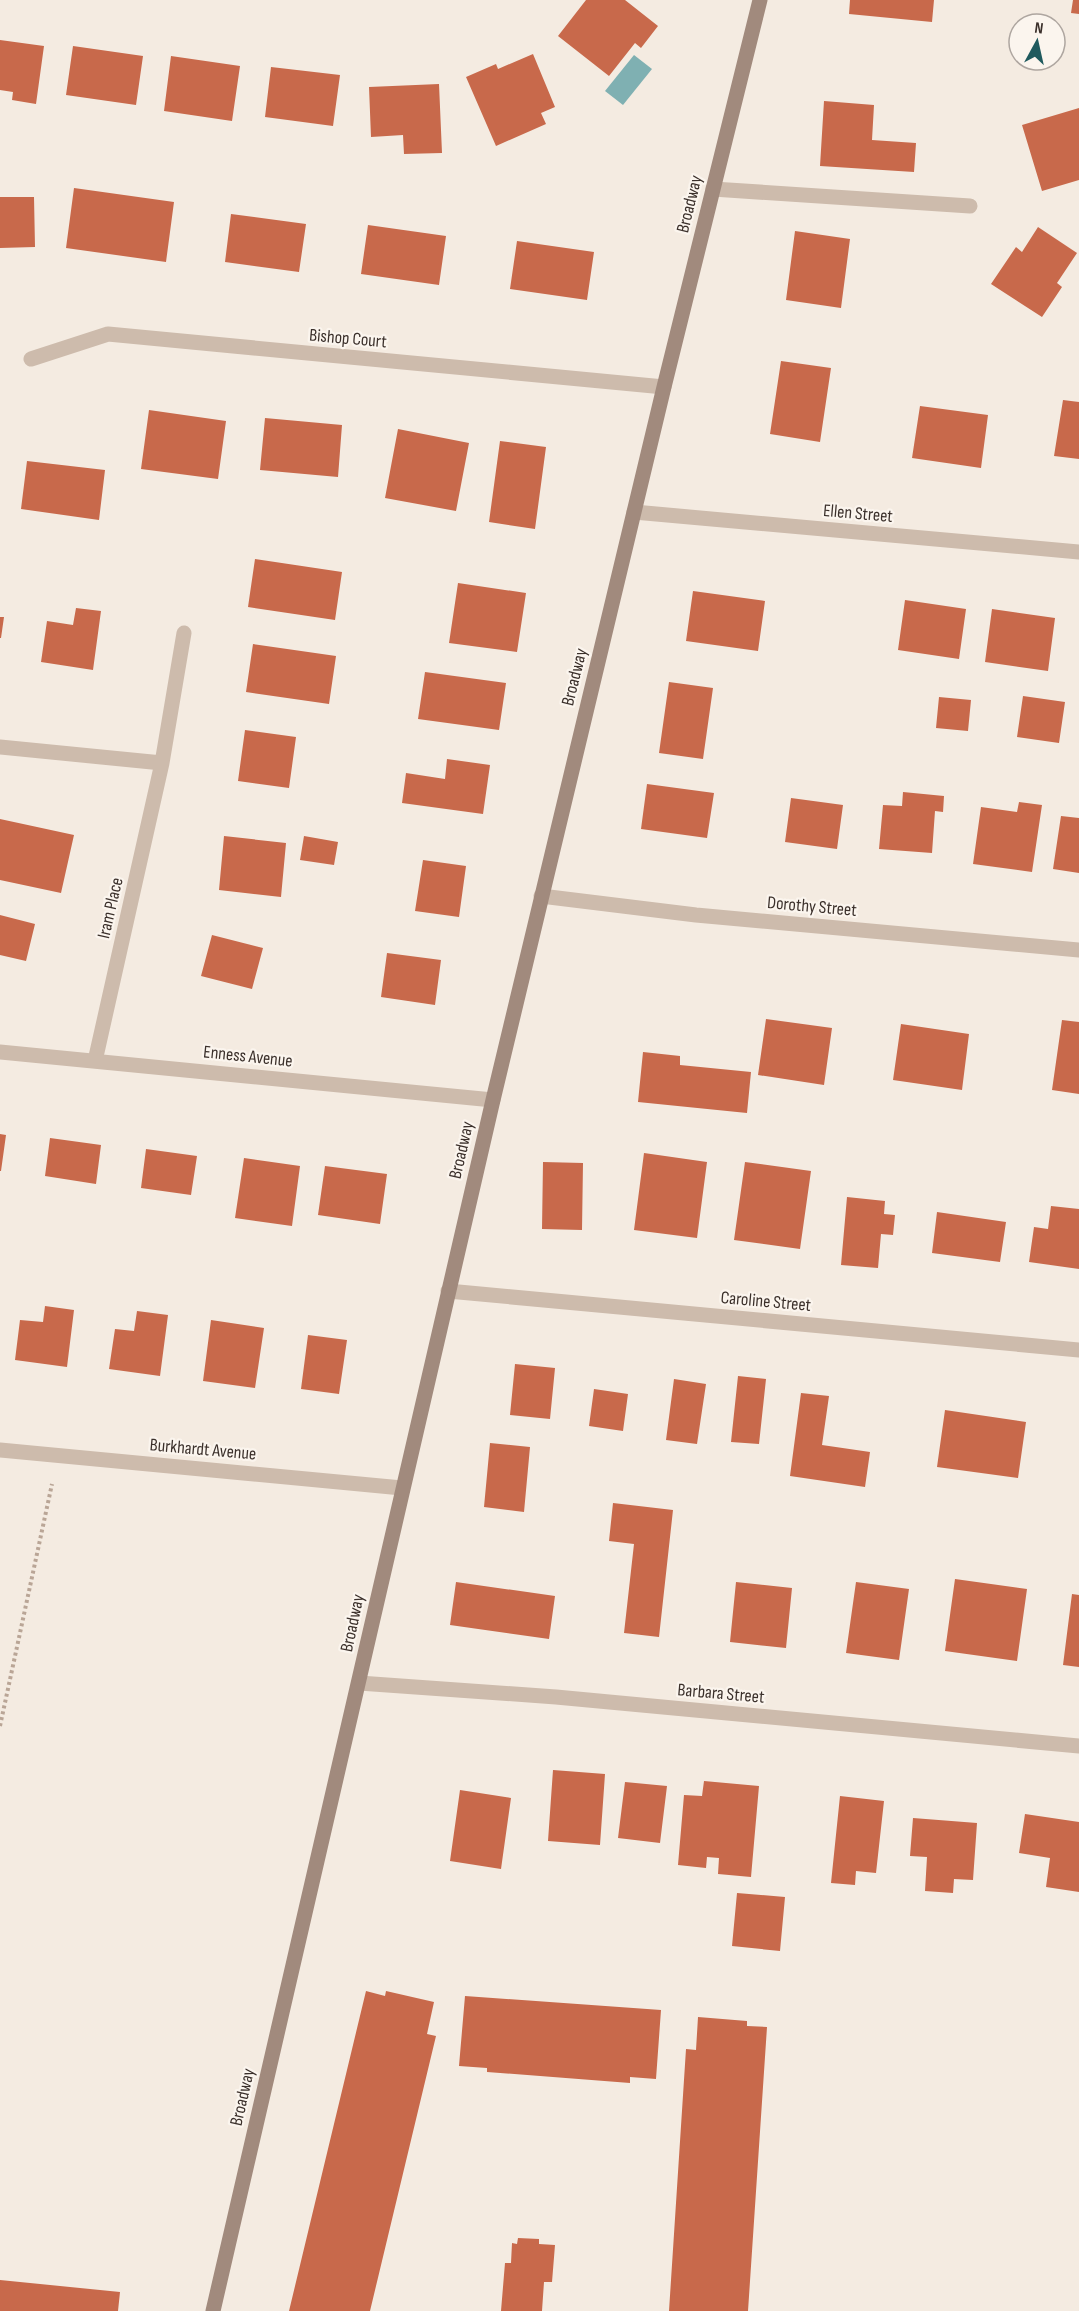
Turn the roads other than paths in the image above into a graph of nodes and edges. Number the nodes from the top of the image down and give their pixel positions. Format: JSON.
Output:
{"nodes":[{"id":1,"x":760,"y":0,"type":"edge"},
{"id":2,"x":713,"y":189,"type":"junction"},
{"id":3,"x":970,"y":206,"type":"dead end"},
{"id":4,"x":31,"y":359,"type":"dead end"},
{"id":5,"x":664,"y":387,"type":"junction"},
{"id":6,"x":634,"y":512,"type":"junction"},
{"id":7,"x":1079,"y":552,"type":"edge"},
{"id":8,"x":184,"y":633,"type":"dead end"},
{"id":9,"x":0,"y":747,"type":"edge"},
{"id":10,"x":162,"y":763,"type":"junction"},
{"id":11,"x":541,"y":896,"type":"junction"},
{"id":12,"x":1079,"y":950,"type":"edge"},
{"id":13,"x":0,"y":1052,"type":"edge"},
{"id":14,"x":95,"y":1061,"type":"junction"},
{"id":15,"x":493,"y":1100,"type":"junction"},
{"id":16,"x":448,"y":1291,"type":"junction"},
{"id":17,"x":1079,"y":1350,"type":"edge"},
{"id":18,"x":0,"y":1450,"type":"edge"},
{"id":19,"x":402,"y":1488,"type":"junction"},
{"id":20,"x":359,"y":1683,"type":"junction"},
{"id":21,"x":1079,"y":1746,"type":"edge"},
{"id":22,"x":213,"y":2311,"type":"edge"}],
"edges":[{"from":1,"to":2,"type":"main road","name":"Broadway"},
{"from":2,"to":3,"type":"street"},
{"from":2,"to":5,"type":"main road","name":"Broadway"},
{"from":4,"to":5,"type":"street","name":"Bishop Court"},
{"from":5,"to":6,"type":"main road","name":"Broadway"},
{"from":6,"to":7,"type":"street","name":"Ellen Street"},
{"from":6,"to":11,"type":"main road","name":"Broadway"},
{"from":8,"to":10,"type":"street","name":"Iram Place"},
{"from":9,"to":10,"type":"street"},
{"from":10,"to":14,"type":"street","name":"Iram Place"},
{"from":11,"to":12,"type":"street","name":"Dorothy Street"},
{"from":11,"to":15,"type":"main road","name":"Broadway"},
{"from":13,"to":14,"type":"street","name":"Enness Avenue"},
{"from":14,"to":15,"type":"street","name":"Enness Avenue"},
{"from":15,"to":16,"type":"main road","name":"Broadway"},
{"from":16,"to":17,"type":"street","name":"Caroline Street"},
{"from":16,"to":19,"type":"main road","name":"Broadway"},
{"from":18,"to":19,"type":"street","name":"Burkhardt Avenue"},
{"from":19,"to":20,"type":"main road","name":"Broadway"},
{"from":20,"to":21,"type":"street","name":"Barbara Street"},
{"from":20,"to":22,"type":"main road","name":"Broadway"}]}
